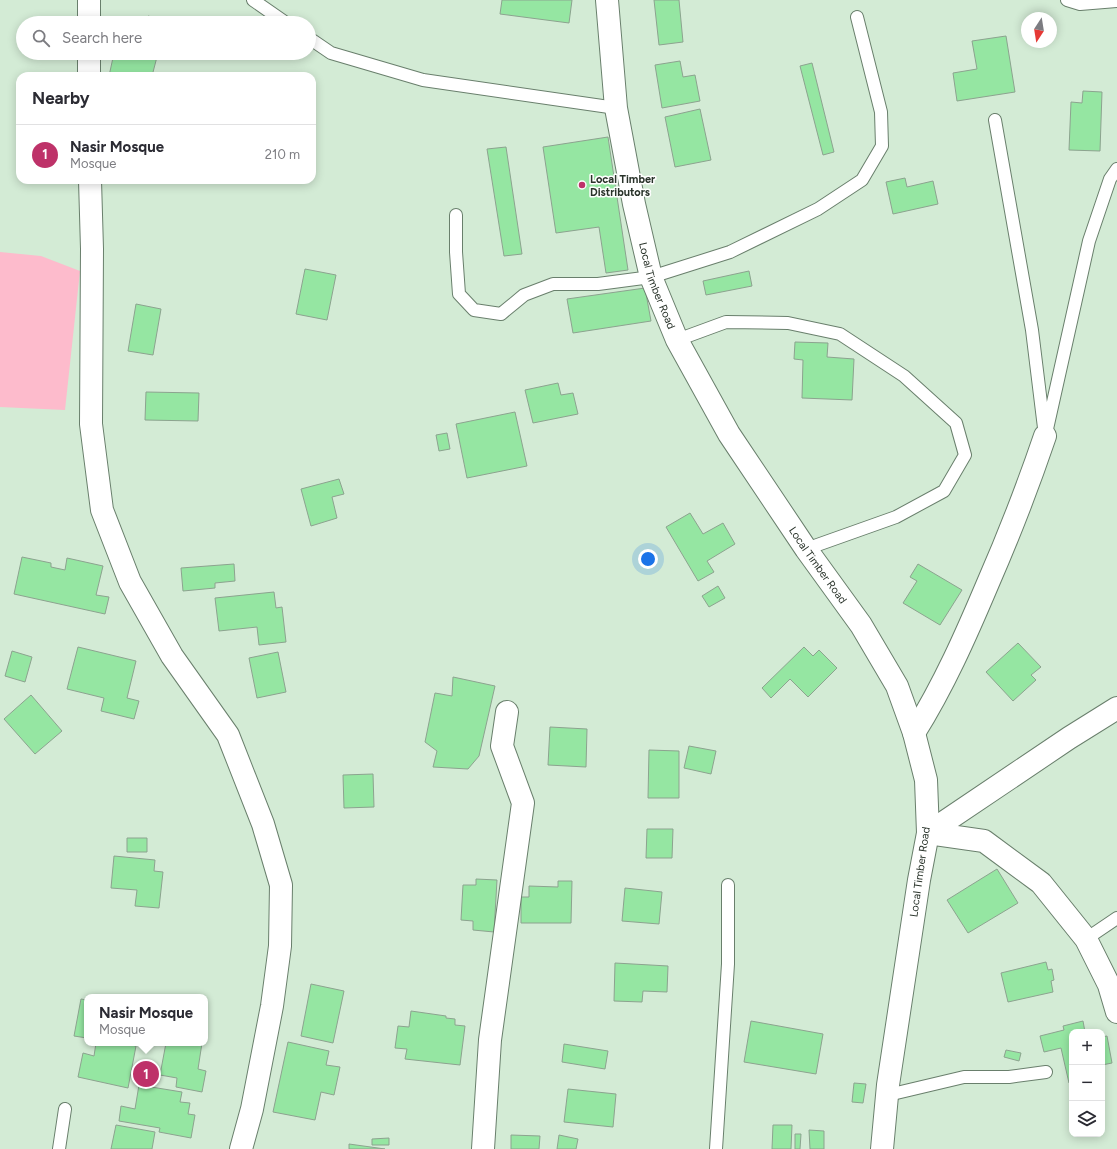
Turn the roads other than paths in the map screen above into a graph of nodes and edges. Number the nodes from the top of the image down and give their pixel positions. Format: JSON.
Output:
{"nodes":[{"id":1,"x":89,"y":0,"type":"edge"},
{"id":2,"x":253,"y":0,"type":"edge"},
{"id":3,"x":1067,"y":0,"type":"edge"},
{"id":4,"x":1117,"y":1,"type":"edge"},
{"id":5,"x":611,"y":5,"type":"edge"},
{"id":6,"x":89,"y":16,"type":"edge"},
{"id":7,"x":276,"y":16,"type":"edge"},
{"id":8,"x":857,"y":17,"type":"dead end"},
{"id":9,"x":316,"y":43,"type":"edge"},
{"id":10,"x":89,"y":60,"type":"edge"},
{"id":11,"x":89,"y":72,"type":"edge"},
{"id":12,"x":616,"y":108,"type":"junction"},
{"id":13,"x":995,"y":120,"type":"dead end"},
{"id":14,"x":1117,"y":169,"type":"edge"},
{"id":15,"x":90,"y":184,"type":"edge"},
{"id":16,"x":456,"y":215,"type":"dead end"},
{"id":17,"x":652,"y":277,"type":"junction"},
{"id":18,"x":677,"y":340,"type":"junction"},
{"id":19,"x":1045,"y":436,"type":"junction"},
{"id":20,"x":806,"y":549,"type":"junction"},
{"id":21,"x":1117,"y":708,"type":"edge"},
{"id":22,"x":508,"y":712,"type":"dead end"},
{"id":23,"x":914,"y":734,"type":"junction"},
{"id":24,"x":928,"y":833,"type":"junction"},
{"id":25,"x":728,"y":885,"type":"dead end"},
{"id":26,"x":1117,"y":918,"type":"edge"},
{"id":27,"x":1086,"y":939,"type":"junction"},
{"id":28,"x":1117,"y":1012,"type":"edge"},
{"id":29,"x":1046,"y":1072,"type":"dead end"},
{"id":30,"x":888,"y":1095,"type":"junction"},
{"id":31,"x":65,"y":1109,"type":"dead end"},
{"id":32,"x":59,"y":1149,"type":"edge"},
{"id":33,"x":241,"y":1149,"type":"edge"},
{"id":34,"x":482,"y":1149,"type":"edge"},
{"id":35,"x":716,"y":1149,"type":"edge"},
{"id":36,"x":882,"y":1149,"type":"edge"}],
"edges":[{"from":1,"to":6,"type":"street"},
{"from":2,"to":7,"type":"lane"},
{"from":3,"to":4,"type":"lane"},
{"from":5,"to":12,"type":"street","name":"Local Timber Road"},
{"from":8,"to":17,"type":"lane"},
{"from":9,"to":12,"type":"lane"},
{"from":10,"to":11,"type":"street"},
{"from":12,"to":17,"type":"street","name":"Local Timber Road"},
{"from":13,"to":19,"type":"lane"},
{"from":14,"to":19,"type":"lane"},
{"from":15,"to":33,"type":"street"},
{"from":16,"to":17,"type":"lane"},
{"from":17,"to":18,"type":"street","name":"Local Timber Road"},
{"from":18,"to":20,"type":"street","name":"Local Timber Road"},
{"from":18,"to":20,"type":"lane"},
{"from":19,"to":23,"type":"street"},
{"from":20,"to":23,"type":"street","name":"Local Timber Road"},
{"from":21,"to":24,"type":"street"},
{"from":22,"to":34,"type":"street"},
{"from":23,"to":24,"type":"street","name":"Local Timber Road"},
{"from":24,"to":27,"type":"street"},
{"from":24,"to":30,"type":"street","name":"Local Timber Road"},
{"from":25,"to":35,"type":"lane"},
{"from":26,"to":27,"type":"lane"},
{"from":27,"to":28,"type":"street"},
{"from":29,"to":30,"type":"lane"},
{"from":30,"to":36,"type":"street","name":"Local Timber Road"},
{"from":31,"to":32,"type":"lane"}]}
